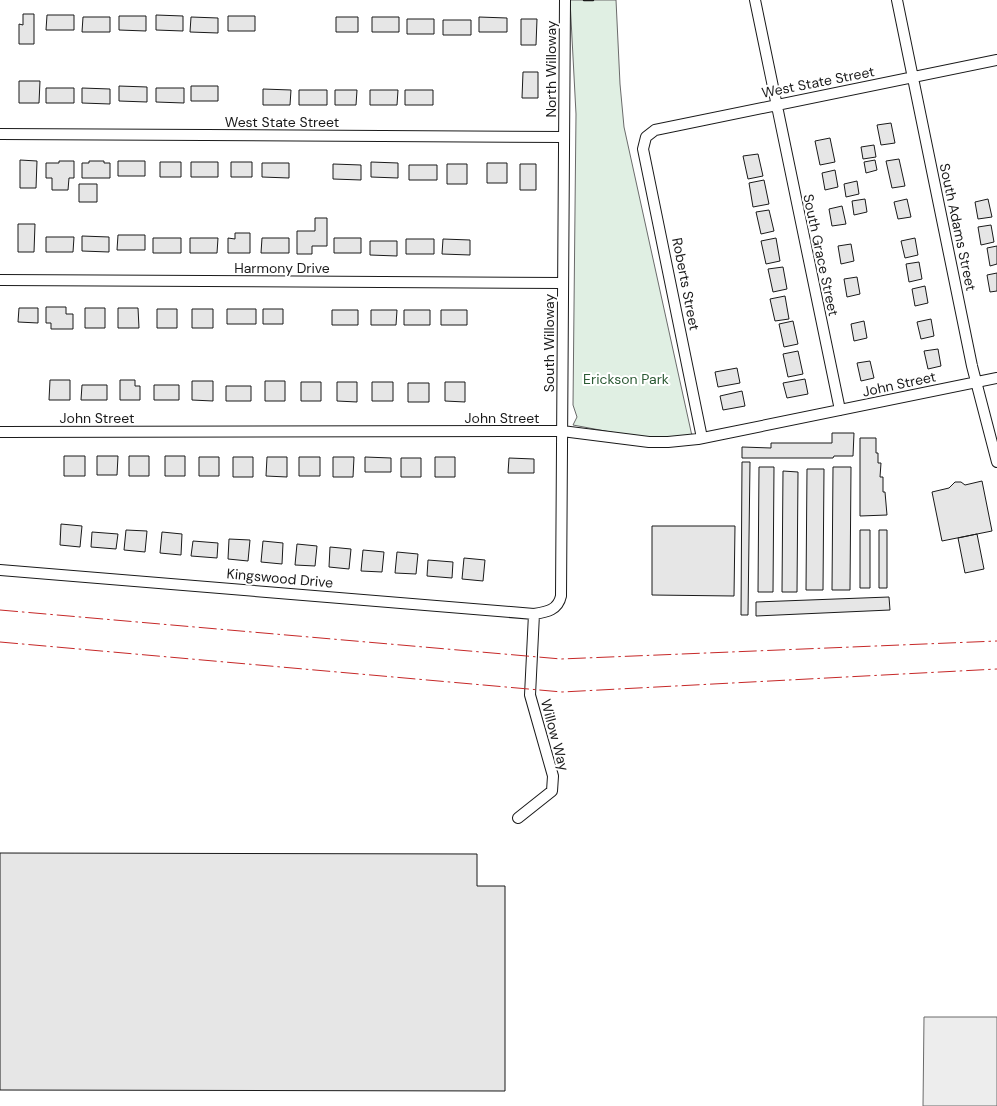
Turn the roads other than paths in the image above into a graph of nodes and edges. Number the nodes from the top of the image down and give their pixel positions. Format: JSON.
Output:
{"nodes":[{"id":1,"x":565,"y":0,"type":"edge"},
{"id":2,"x":755,"y":0,"type":"edge"},
{"id":3,"x":897,"y":0,"type":"edge"},
{"id":4,"x":997,"y":60,"type":"edge"},
{"id":5,"x":913,"y":77,"type":"junction"},
{"id":6,"x":776,"y":104,"type":"junction"},
{"id":7,"x":0,"y":134,"type":"edge"},
{"id":8,"x":564,"y":137,"type":"junction"},
{"id":9,"x":646,"y":137,"type":"joint"},
{"id":10,"x":0,"y":280,"type":"edge"},
{"id":11,"x":563,"y":282,"type":"junction"},
{"id":12,"x":997,"y":378,"type":"edge"},
{"id":13,"x":977,"y":382,"type":"junction"},
{"id":14,"x":840,"y":410,"type":"junction"},
{"id":15,"x":562,"y":431,"type":"junction"},
{"id":16,"x":0,"y":432,"type":"edge"},
{"id":17,"x":702,"y":438,"type":"junction"},
{"id":18,"x":997,"y":462,"type":"edge"},
{"id":19,"x":0,"y":570,"type":"edge"},
{"id":20,"x":556,"y":606,"type":"joint"},
{"id":21,"x":534,"y":614,"type":"junction"},
{"id":22,"x":518,"y":818,"type":"dead end"}],
"edges":[{"from":1,"to":8,"type":"street","name":"North Willoway"},
{"from":2,"to":6,"type":"street","name":"South Grace Street"},
{"from":3,"to":5,"type":"street","name":"South Adams Street"},
{"from":4,"to":5,"type":"street","name":"West State Street"},
{"from":5,"to":6,"type":"street","name":"West State Street"},
{"from":5,"to":13,"type":"street","name":"South Adams Street"},
{"from":6,"to":9,"type":"street","name":"West State Street"},
{"from":6,"to":14,"type":"street","name":"South Grace Street"},
{"from":7,"to":8,"type":"street","name":"West State Street"},
{"from":8,"to":11,"type":"street","name":"South Willoway"},
{"from":9,"to":17,"type":"street","name":"Roberts Street"},
{"from":10,"to":11,"type":"street","name":"Harmony Drive"},
{"from":11,"to":15,"type":"street","name":"South Willoway"},
{"from":12,"to":13,"type":"street","name":"John Street"},
{"from":13,"to":14,"type":"street","name":"John Street"},
{"from":13,"to":18,"type":"street","name":"South Adams Street"},
{"from":14,"to":17,"type":"street","name":"John Street"},
{"from":15,"to":16,"type":"street","name":"John Street"},
{"from":15,"to":17,"type":"street","name":"John Street"},
{"from":15,"to":20,"type":"street","name":"South Willoway"},
{"from":19,"to":21,"type":"street","name":"Kingswood Drive"},
{"from":20,"to":21,"type":"street","name":"Kingswood Drive"},
{"from":21,"to":22,"type":"street","name":"Willow Way"}]}
